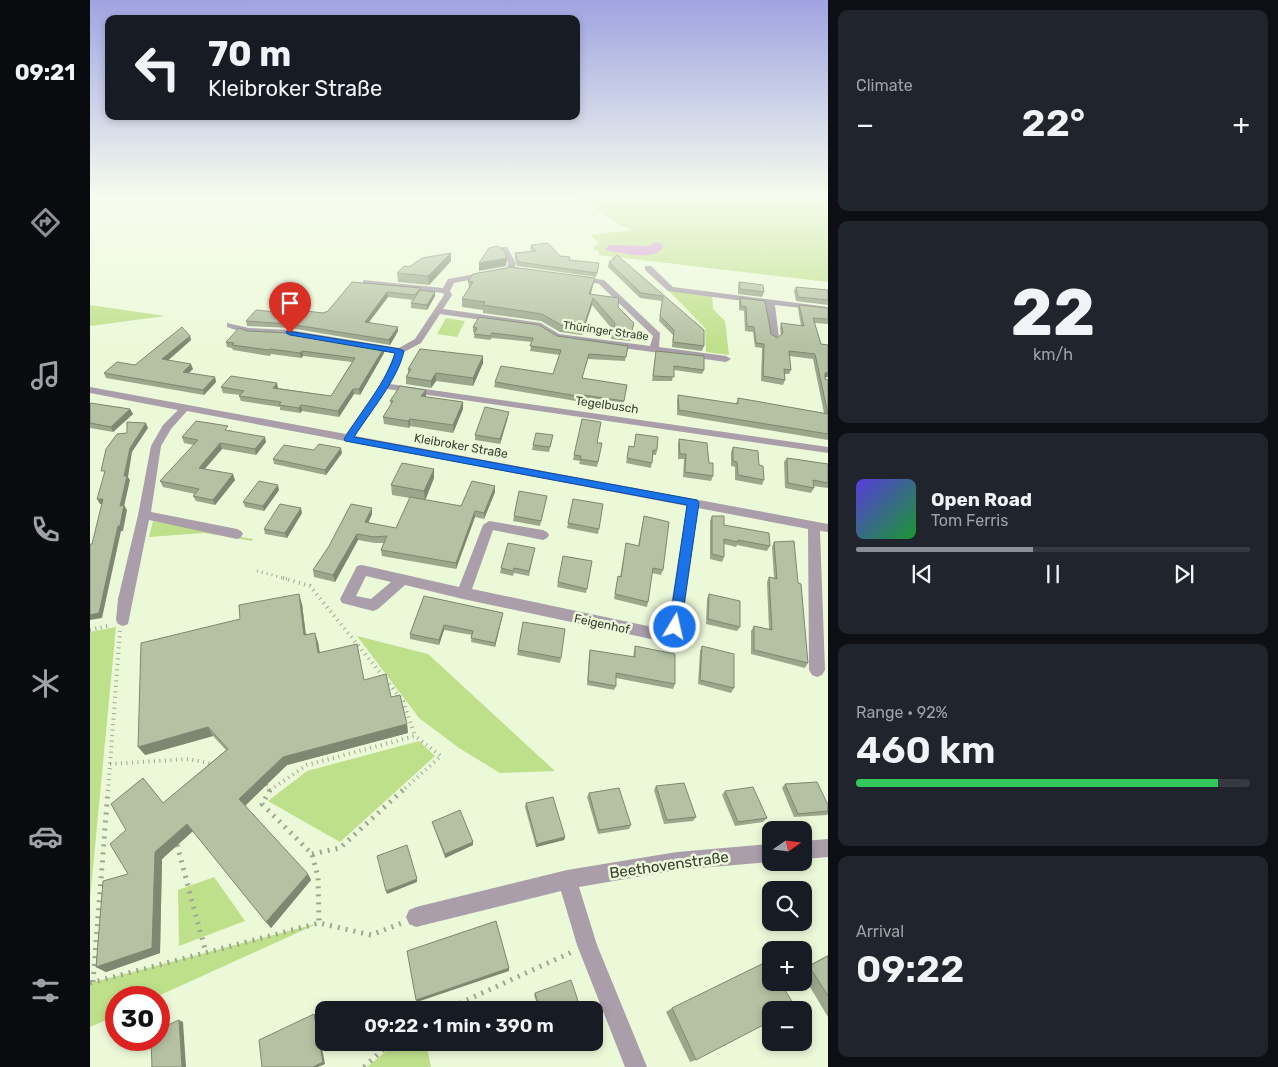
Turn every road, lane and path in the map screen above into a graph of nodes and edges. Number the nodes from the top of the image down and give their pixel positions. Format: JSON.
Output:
{"nodes":[{"id":1,"x":504,"y":249,"type":"edge"},
{"id":2,"x":648,"y":268,"type":"dead end"},
{"id":3,"x":565,"y":277,"type":"edge"},
{"id":4,"x":366,"y":282,"type":"edge"},
{"id":5,"x":446,"y":291,"type":"junction"},
{"id":6,"x":770,"y":301,"type":"junction"},
{"id":7,"x":828,"y":309,"type":"edge"},
{"id":8,"x":439,"y":311,"type":"junction"},
{"id":9,"x":230,"y":325,"type":"dead end"},
{"id":10,"x":775,"y":338,"type":"edge"},
{"id":11,"x":654,"y":349,"type":"junction"},
{"id":12,"x":400,"y":351,"type":"junction"},
{"id":13,"x":726,"y":359,"type":"dead end"},
{"id":14,"x":383,"y":386,"type":"junction"},
{"id":15,"x":90,"y":390,"type":"edge"},
{"id":16,"x":186,"y":408,"type":"junction"},
{"id":17,"x":348,"y":439,"type":"junction"},
{"id":18,"x":828,"y":450,"type":"edge"},
{"id":19,"x":693,"y":503,"type":"junction"},
{"id":20,"x":144,"y":516,"type":"junction"},
{"id":21,"x":821,"y":526,"type":"edge"},
{"id":22,"x":237,"y":534,"type":"dead end"},
{"id":23,"x":543,"y":535,"type":"dead end"},
{"id":24,"x":257,"y":571,"type":"dead end"},
{"id":25,"x":402,"y":580,"type":"dead end"},
{"id":26,"x":463,"y":594,"type":"junction"},
{"id":27,"x":122,"y":622,"type":"junction"},
{"id":28,"x":90,"y":630,"type":"edge"},
{"id":29,"x":817,"y":670,"type":"dead end"},
{"id":30,"x":416,"y":736,"type":"junction"},
{"id":31,"x":110,"y":764,"type":"junction"},
{"id":32,"x":223,"y":766,"type":"edge"},
{"id":33,"x":266,"y":785,"type":"dead end"},
{"id":34,"x":270,"y":790,"type":"junction"},
{"id":35,"x":177,"y":845,"type":"dead end"},
{"id":36,"x":828,"y":848,"type":"edge"},
{"id":37,"x":812,"y":849,"type":"edge"},
{"id":38,"x":312,"y":854,"type":"junction"},
{"id":39,"x":762,"y":854,"type":"edge"},
{"id":40,"x":567,"y":880,"type":"junction"},
{"id":41,"x":416,"y":917,"type":"joint"},
{"id":42,"x":319,"y":923,"type":"junction"},
{"id":43,"x":587,"y":945,"type":"junction"},
{"id":44,"x":206,"y":953,"type":"junction"},
{"id":45,"x":92,"y":982,"type":"edge"},
{"id":46,"x":465,"y":1001,"type":"edge"},
{"id":47,"x":381,"y":1051,"type":"edge"},
{"id":48,"x":364,"y":1067,"type":"edge"},
{"id":49,"x":636,"y":1067,"type":"edge"}],
"edges":[{"from":1,"to":5,"type":"street"},
{"from":2,"to":6,"type":"street"},
{"from":3,"to":11,"type":"street","name":"Thüringer Straße"},
{"from":4,"to":5,"type":"street"},
{"from":5,"to":8,"type":"street"},
{"from":6,"to":7,"type":"street"},
{"from":6,"to":10,"type":"street"},
{"from":8,"to":11,"type":"street","name":"Thüringer Straße"},
{"from":8,"to":12,"type":"street"},
{"from":9,"to":12,"type":"street"},
{"from":11,"to":13,"type":"street","name":"Thüringer Straße"},
{"from":12,"to":14,"type":"street"},
{"from":14,"to":17,"type":"street"},
{"from":14,"to":18,"type":"street","name":"Tegelbusch"},
{"from":15,"to":16,"type":"street","name":"Kleibroker Straße"},
{"from":16,"to":17,"type":"street","name":"Kleibroker Straße"},
{"from":16,"to":20,"type":"street"},
{"from":17,"to":19,"type":"street","name":"Kleibroker Straße"},
{"from":19,"to":21,"type":"street","name":"Kleibroker Straße"},
{"from":19,"to":26,"type":"street","name":"Feigenhof"},
{"from":20,"to":22,"type":"street"},
{"from":20,"to":27,"type":"street"},
{"from":21,"to":29,"type":"street"},
{"from":23,"to":26,"type":"street"},
{"from":24,"to":30,"type":"path"},
{"from":25,"to":26,"type":"street","name":"Feigenhof"},
{"from":27,"to":28,"type":"path"},
{"from":27,"to":31,"type":"path"},
{"from":30,"to":34,"type":"path"},
{"from":30,"to":38,"type":"path"},
{"from":31,"to":32,"type":"path"},
{"from":31,"to":45,"type":"path"},
{"from":33,"to":34,"type":"path"},
{"from":34,"to":38,"type":"path"},
{"from":35,"to":44,"type":"path"},
{"from":36,"to":37,"type":"street"},
{"from":38,"to":42,"type":"path"},
{"from":39,"to":40,"type":"street","name":"Beethovenstraße"},
{"from":40,"to":41,"type":"street","name":"Beethovenstraße"},
{"from":40,"to":43,"type":"street"},
{"from":41,"to":42,"type":"path"},
{"from":42,"to":44,"type":"path"},
{"from":43,"to":46,"type":"path"},
{"from":43,"to":49,"type":"street"},
{"from":44,"to":45,"type":"path"},
{"from":47,"to":48,"type":"path"}]}
